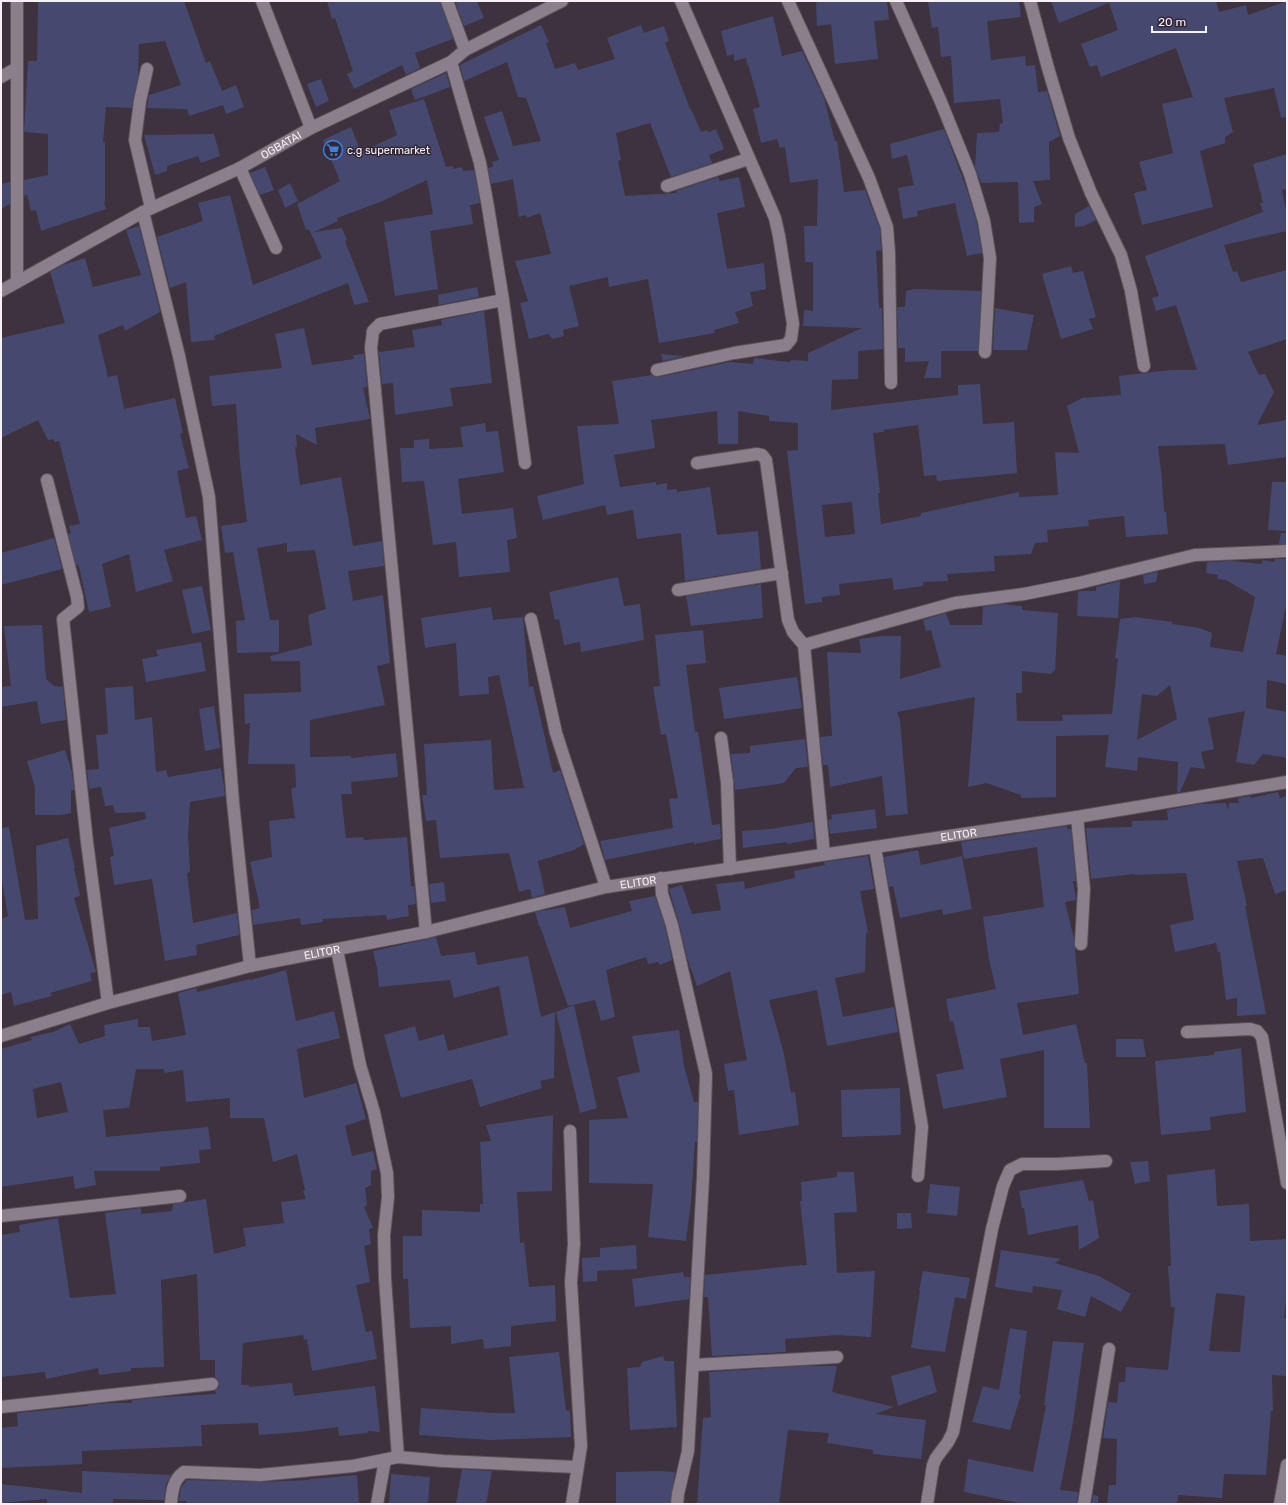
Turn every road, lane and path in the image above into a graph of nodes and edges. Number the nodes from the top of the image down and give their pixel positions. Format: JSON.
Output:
{"nodes":[{"id":1,"x":17,"y":1,"type":"edge"},
{"id":2,"x":262,"y":1,"type":"edge"},
{"id":3,"x":447,"y":1,"type":"edge"},
{"id":4,"x":562,"y":1,"type":"edge"},
{"id":5,"x":681,"y":1,"type":"edge"},
{"id":6,"x":788,"y":1,"type":"edge"},
{"id":7,"x":896,"y":1,"type":"edge"},
{"id":8,"x":1030,"y":1,"type":"edge"},
{"id":9,"x":465,"y":50,"type":"junction"},
{"id":10,"x":450,"y":62,"type":"junction"},
{"id":11,"x":17,"y":68,"type":"junction"},
{"id":12,"x":148,"y":69,"type":"dead end"},
{"id":13,"x":1,"y":77,"type":"edge"},
{"id":14,"x":311,"y":128,"type":"junction"},
{"id":15,"x":748,"y":159,"type":"junction"},
{"id":16,"x":240,"y":168,"type":"junction"},
{"id":17,"x":667,"y":186,"type":"dead end"},
{"id":18,"x":147,"y":210,"type":"junction"},
{"id":19,"x":276,"y":248,"type":"dead end"},
{"id":20,"x":17,"y":282,"type":"junction"},
{"id":21,"x":1,"y":291,"type":"edge"},
{"id":22,"x":503,"y":300,"type":"junction"},
{"id":23,"x":986,"y":352,"type":"dead end"},
{"id":24,"x":1144,"y":366,"type":"dead end"},
{"id":25,"x":657,"y":370,"type":"dead end"},
{"id":26,"x":891,"y":383,"type":"dead end"},
{"id":27,"x":526,"y":463,"type":"dead end"},
{"id":28,"x":697,"y":463,"type":"dead end"},
{"id":29,"x":47,"y":480,"type":"dead end"},
{"id":30,"x":1287,"y":551,"type":"edge"},
{"id":31,"x":782,"y":573,"type":"junction"},
{"id":32,"x":678,"y":590,"type":"dead end"},
{"id":33,"x":531,"y":619,"type":"dead end"},
{"id":34,"x":804,"y":645,"type":"junction"},
{"id":35,"x":721,"y":738,"type":"dead end"},
{"id":36,"x":1287,"y":782,"type":"edge"},
{"id":37,"x":1077,"y":817,"type":"junction"},
{"id":38,"x":875,"y":847,"type":"junction"},
{"id":39,"x":824,"y":854,"type":"junction"},
{"id":40,"x":730,"y":869,"type":"junction"},
{"id":41,"x":661,"y":878,"type":"junction"},
{"id":42,"x":606,"y":887,"type":"junction"},
{"id":43,"x":426,"y":932,"type":"junction"},
{"id":44,"x":1081,"y":944,"type":"dead end"},
{"id":45,"x":337,"y":950,"type":"junction"},
{"id":46,"x":250,"y":966,"type":"junction"},
{"id":47,"x":108,"y":1003,"type":"junction"},
{"id":48,"x":1187,"y":1032,"type":"dead end"},
{"id":49,"x":1,"y":1036,"type":"edge"},
{"id":50,"x":570,"y":1131,"type":"dead end"},
{"id":51,"x":1106,"y":1161,"type":"dead end"},
{"id":52,"x":918,"y":1176,"type":"dead end"},
{"id":53,"x":1287,"y":1183,"type":"edge"},
{"id":54,"x":180,"y":1196,"type":"dead end"},
{"id":55,"x":1,"y":1216,"type":"edge"},
{"id":56,"x":1109,"y":1349,"type":"dead end"},
{"id":57,"x":837,"y":1357,"type":"dead end"},
{"id":58,"x":694,"y":1364,"type":"junction"},
{"id":59,"x":212,"y":1384,"type":"dead end"},
{"id":60,"x":1,"y":1407,"type":"edge"},
{"id":61,"x":398,"y":1457,"type":"junction"},
{"id":62,"x":385,"y":1460,"type":"junction"},
{"id":63,"x":1287,"y":1465,"type":"edge"},
{"id":64,"x":577,"y":1467,"type":"junction"},
{"id":65,"x":170,"y":1504,"type":"edge"},
{"id":66,"x":377,"y":1504,"type":"edge"},
{"id":67,"x":572,"y":1504,"type":"edge"},
{"id":68,"x":677,"y":1504,"type":"edge"},
{"id":69,"x":926,"y":1504,"type":"edge"},
{"id":70,"x":1084,"y":1504,"type":"edge"},
{"id":71,"x":1280,"y":1504,"type":"edge"}],
"edges":[{"from":1,"to":11,"type":"street"},
{"from":2,"to":14,"type":"street"},
{"from":3,"to":9,"type":"street"},
{"from":4,"to":9,"type":"street","name":"OGBATAI"},
{"from":5,"to":15,"type":"street"},
{"from":6,"to":26,"type":"street"},
{"from":7,"to":23,"type":"street"},
{"from":8,"to":24,"type":"street"},
{"from":9,"to":10,"type":"street","name":"OGBATAI"},
{"from":10,"to":14,"type":"street","name":"OGBATAI"},
{"from":10,"to":22,"type":"street"},
{"from":11,"to":13,"type":"street"},
{"from":11,"to":20,"type":"street"},
{"from":12,"to":18,"type":"street"},
{"from":14,"to":16,"type":"street","name":"OGBATAI"},
{"from":15,"to":17,"type":"street"},
{"from":15,"to":25,"type":"street"},
{"from":16,"to":18,"type":"street","name":"OGBATAI"},
{"from":16,"to":19,"type":"street"},
{"from":18,"to":20,"type":"street","name":"OGBATAI"},
{"from":18,"to":46,"type":"street"},
{"from":20,"to":21,"type":"street","name":"OGBATAI"},
{"from":22,"to":27,"type":"street"},
{"from":22,"to":43,"type":"street"},
{"from":28,"to":31,"type":"street"},
{"from":29,"to":47,"type":"street"},
{"from":30,"to":34,"type":"street"},
{"from":31,"to":32,"type":"street"},
{"from":31,"to":34,"type":"street"},
{"from":33,"to":42,"type":"street"},
{"from":34,"to":39,"type":"street"},
{"from":35,"to":40,"type":"street"},
{"from":36,"to":37,"type":"street","name":"ELITOR"},
{"from":37,"to":38,"type":"street","name":"ELITOR"},
{"from":37,"to":44,"type":"street"},
{"from":38,"to":39,"type":"street","name":"ELITOR"},
{"from":38,"to":52,"type":"street"},
{"from":39,"to":40,"type":"street","name":"ELITOR"},
{"from":40,"to":41,"type":"street","name":"ELITOR"},
{"from":41,"to":42,"type":"street","name":"ELITOR"},
{"from":41,"to":58,"type":"street"},
{"from":42,"to":43,"type":"street","name":"ELITOR"},
{"from":43,"to":45,"type":"street","name":"ELITOR"},
{"from":45,"to":46,"type":"street","name":"ELITOR"},
{"from":45,"to":61,"type":"street"},
{"from":46,"to":47,"type":"street","name":"ELITOR"},
{"from":47,"to":49,"type":"street","name":"ELITOR"},
{"from":48,"to":53,"type":"street"},
{"from":50,"to":64,"type":"street"},
{"from":51,"to":69,"type":"street"},
{"from":54,"to":55,"type":"street"},
{"from":56,"to":70,"type":"street"},
{"from":57,"to":58,"type":"street"},
{"from":58,"to":68,"type":"street"},
{"from":59,"to":60,"type":"street"},
{"from":61,"to":62,"type":"street"},
{"from":61,"to":64,"type":"street"},
{"from":62,"to":65,"type":"street"},
{"from":62,"to":66,"type":"street"},
{"from":63,"to":71,"type":"street"},
{"from":64,"to":67,"type":"street"}]}
